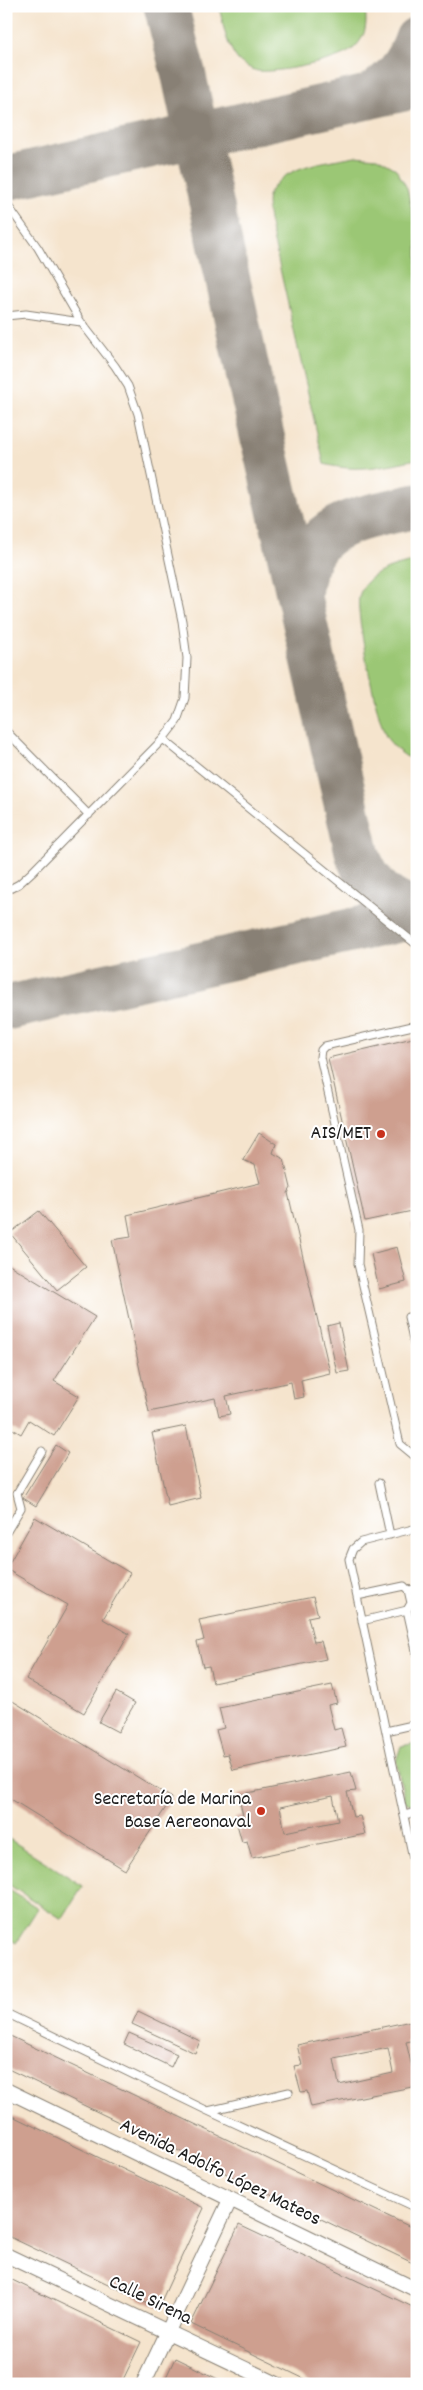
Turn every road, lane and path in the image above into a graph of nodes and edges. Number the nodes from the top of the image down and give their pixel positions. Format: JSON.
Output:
{"nodes":[{"id":1,"x":6,"y":203,"type":"edge"},
{"id":2,"x":6,"y":316,"type":"edge"},
{"id":3,"x":81,"y":322,"type":"junction"},
{"id":4,"x":6,"y":731,"type":"edge"},
{"id":5,"x":163,"y":739,"type":"junction"},
{"id":6,"x":88,"y":815,"type":"junction"},
{"id":7,"x":6,"y":891,"type":"edge"},
{"id":8,"x":417,"y":945,"type":"edge"},
{"id":9,"x":417,"y":1024,"type":"edge"},
{"id":10,"x":408,"y":1317,"type":"dead end"},
{"id":11,"x":417,"y":1356,"type":"edge"},
{"id":12,"x":42,"y":1451,"type":"dead end"},
{"id":13,"x":417,"y":1458,"type":"edge"},
{"id":14,"x":379,"y":1483,"type":"dead end"},
{"id":15,"x":417,"y":1528,"type":"edge"},
{"id":16,"x":6,"y":1533,"type":"edge"},
{"id":17,"x":390,"y":1535,"type":"junction"},
{"id":18,"x":417,"y":1588,"type":"edge"},
{"id":19,"x":408,"y":1590,"type":"junction"},
{"id":20,"x":357,"y":1596,"type":"junction"},
{"id":21,"x":407,"y":1610,"type":"junction"},
{"id":22,"x":362,"y":1620,"type":"junction"},
{"id":23,"x":417,"y":1655,"type":"edge"},
{"id":24,"x":417,"y":1724,"type":"edge"},
{"id":25,"x":386,"y":1731,"type":"junction"},
{"id":26,"x":417,"y":1812,"type":"edge"},
{"id":27,"x":404,"y":1815,"type":"junction"},
{"id":28,"x":417,"y":1877,"type":"edge"},
{"id":29,"x":6,"y":2013,"type":"edge"},
{"id":30,"x":6,"y":2090,"type":"edge"},
{"id":31,"x":288,"y":2092,"type":"dead end"},
{"id":32,"x":208,"y":2111,"type":"junction"},
{"id":33,"x":230,"y":2200,"type":"junction"},
{"id":34,"x":417,"y":2208,"type":"edge"},
{"id":35,"x":6,"y":2255,"type":"edge"},
{"id":36,"x":417,"y":2290,"type":"edge"},
{"id":37,"x":168,"y":2332,"type":"junction"},
{"id":38,"x":143,"y":2384,"type":"edge"},
{"id":39,"x":277,"y":2384,"type":"edge"}],
"edges":[{"from":1,"to":3,"type":"lane"},
{"from":2,"to":3,"type":"lane"},
{"from":3,"to":5,"type":"lane"},
{"from":4,"to":6,"type":"lane"},
{"from":5,"to":6,"type":"lane"},
{"from":5,"to":8,"type":"lane"},
{"from":6,"to":7,"type":"lane"},
{"from":9,"to":13,"type":"lane"},
{"from":10,"to":11,"type":"lane"},
{"from":12,"to":16,"type":"lane"},
{"from":14,"to":17,"type":"lane"},
{"from":15,"to":17,"type":"lane"},
{"from":17,"to":20,"type":"lane"},
{"from":18,"to":19,"type":"lane"},
{"from":19,"to":20,"type":"lane"},
{"from":19,"to":21,"type":"lane"},
{"from":20,"to":22,"type":"lane"},
{"from":21,"to":22,"type":"lane"},
{"from":21,"to":23,"type":"lane"},
{"from":22,"to":25,"type":"lane"},
{"from":24,"to":25,"type":"lane"},
{"from":25,"to":27,"type":"lane"},
{"from":26,"to":27,"type":"lane"},
{"from":27,"to":28,"type":"lane"},
{"from":29,"to":32,"type":"lane"},
{"from":30,"to":33,"type":"street","name":"Avenida Adolfo López Mateos"},
{"from":31,"to":32,"type":"lane"},
{"from":32,"to":34,"type":"lane"},
{"from":33,"to":36,"type":"street","name":"Avenida Adolfo López Mateos"},
{"from":33,"to":37,"type":"street"},
{"from":35,"to":37,"type":"street","name":"Calle Sirena"},
{"from":37,"to":38,"type":"street"},
{"from":37,"to":39,"type":"street","name":"Calle Sirena"}]}
